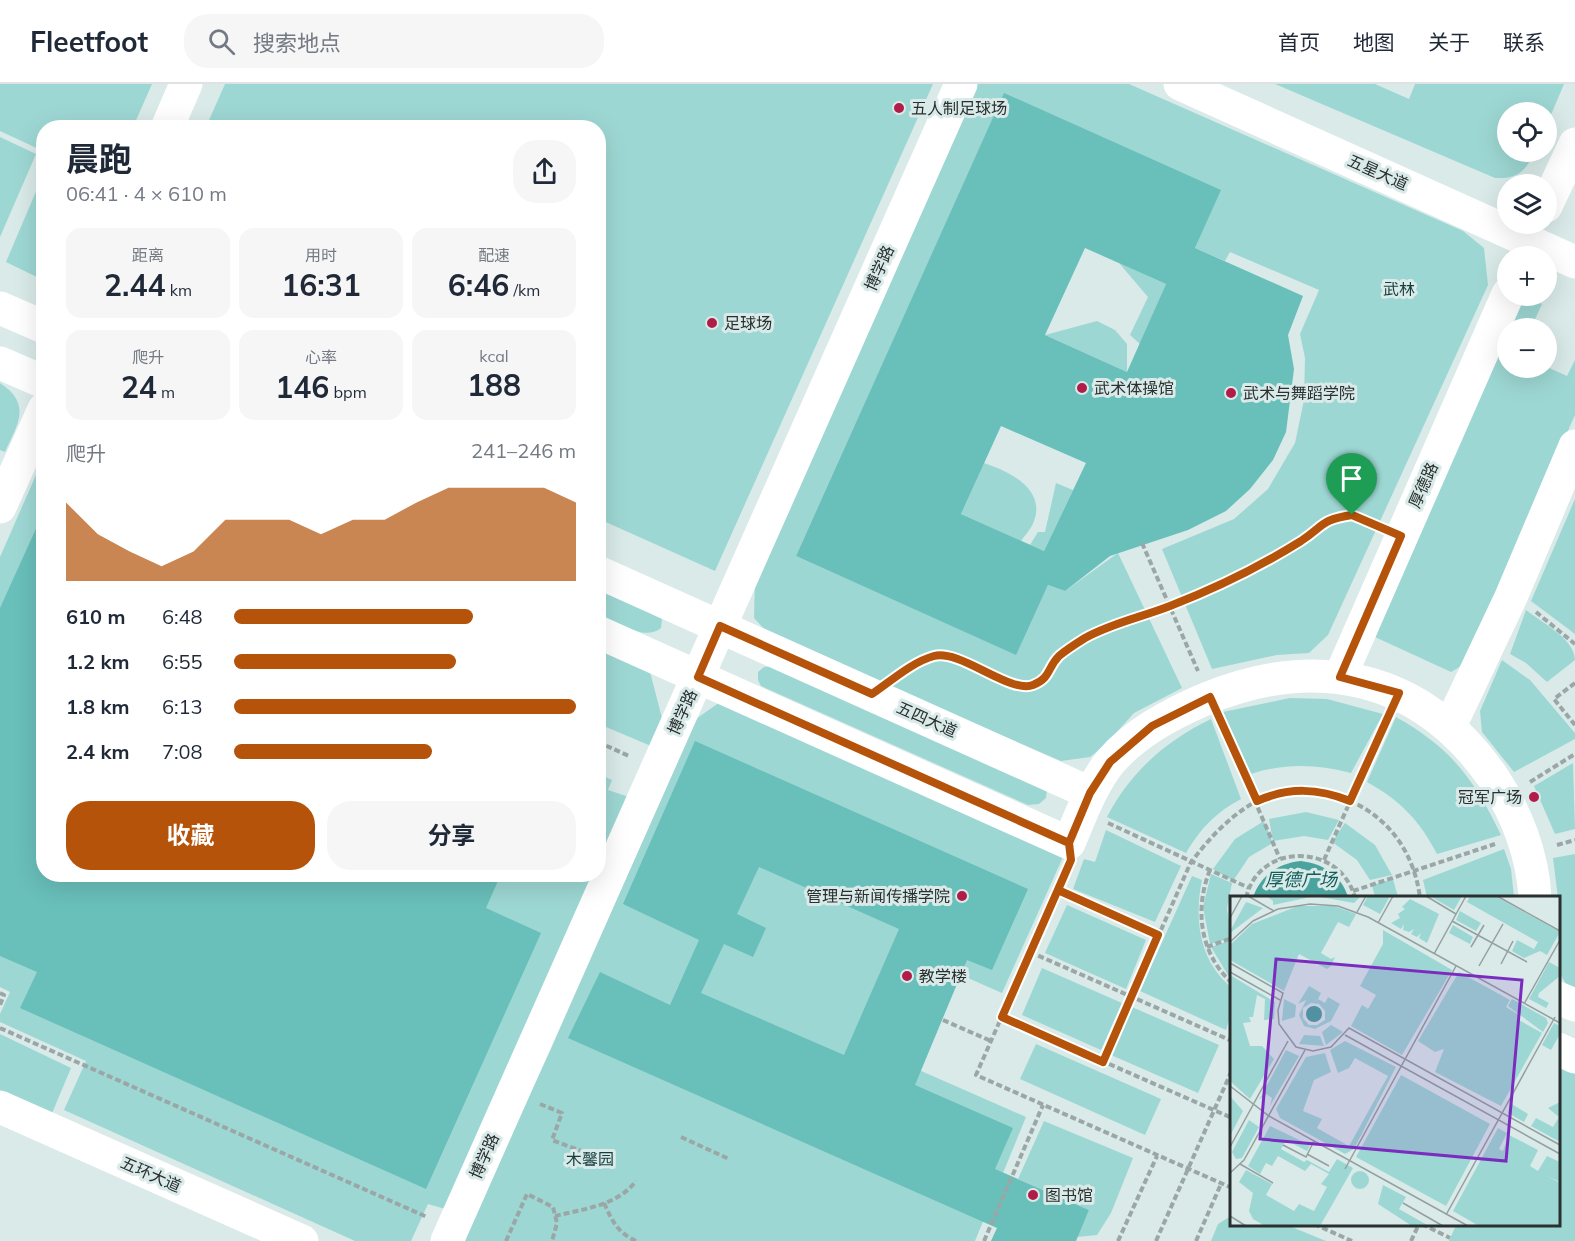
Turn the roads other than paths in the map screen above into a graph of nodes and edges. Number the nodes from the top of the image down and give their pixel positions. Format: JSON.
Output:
{"nodes":[{"id":1,"x":186,"y":84,"type":"edge"},
{"id":2,"x":961,"y":84,"type":"edge"},
{"id":3,"x":1180,"y":84,"type":"edge"},
{"id":4,"x":1232,"y":91,"type":"edge"},
{"id":5,"x":170,"y":120,"type":"edge"},
{"id":6,"x":1575,"y":144,"type":"edge"},
{"id":7,"x":1557,"y":182,"type":"edge"},
{"id":8,"x":1497,"y":201,"type":"edge"},
{"id":9,"x":1535,"y":236,"type":"edge"},
{"id":10,"x":1575,"y":237,"type":"edge"},
{"id":11,"x":1575,"y":262,"type":"edge"},
{"id":12,"x":1503,"y":306,"type":"edge"},
{"id":13,"x":0,"y":308,"type":"edge"},
{"id":14,"x":36,"y":324,"type":"edge"},
{"id":15,"x":0,"y":363,"type":"edge"},
{"id":16,"x":36,"y":379,"type":"edge"},
{"id":17,"x":36,"y":427,"type":"edge"},
{"id":18,"x":1575,"y":446,"type":"edge"},
{"id":19,"x":0,"y":507,"type":"edge"},
{"id":20,"x":606,"y":576,"type":"edge"},
{"id":21,"x":720,"y":626,"type":"junction"},
{"id":22,"x":606,"y":636,"type":"edge"},
{"id":23,"x":698,"y":677,"type":"junction"},
{"id":24,"x":1340,"y":677,"type":"junction"},
{"id":25,"x":1450,"y":726,"type":"junction"},
{"id":26,"x":1086,"y":802,"type":"junction"},
{"id":27,"x":1534,"y":896,"type":"edge"},
{"id":28,"x":1560,"y":999,"type":"edge"},
{"id":29,"x":1575,"y":1005,"type":"edge"},
{"id":30,"x":1560,"y":1050,"type":"edge"},
{"id":31,"x":1575,"y":1057,"type":"edge"},
{"id":32,"x":0,"y":1107,"type":"edge"},
{"id":33,"x":0,"y":1128,"type":"edge"},
{"id":34,"x":449,"y":1234,"type":"edge"},
{"id":35,"x":254,"y":1241,"type":"edge"},
{"id":36,"x":302,"y":1241,"type":"edge"}],
"edges":[{"from":1,"to":5,"type":"lane"},
{"from":2,"to":21,"type":"lane","name":"博学路"},
{"from":3,"to":4,"type":"lane","name":"五星大道"},
{"from":4,"to":8,"type":"lane","name":"五星大道"},
{"from":4,"to":9,"type":"lane","name":"五星大道"},
{"from":6,"to":7,"type":"lane"},
{"from":9,"to":10,"type":"lane","name":"五星大道"},
{"from":9,"to":11,"type":"lane","name":"五星大道"},
{"from":12,"to":24,"type":"lane","name":"厚德路"},
{"from":13,"to":14,"type":"lane"},
{"from":15,"to":16,"type":"lane"},
{"from":17,"to":19,"type":"lane"},
{"from":18,"to":25,"type":"lane"},
{"from":20,"to":21,"type":"lane","name":"五四大道"},
{"from":21,"to":23,"type":"lane","name":"博学路"},
{"from":21,"to":26,"type":"lane","name":"五四大道"},
{"from":22,"to":23,"type":"lane"},
{"from":23,"to":26,"type":"lane"},
{"from":23,"to":34,"type":"lane","name":"博学路"},
{"from":24,"to":25,"type":"lane"},
{"from":24,"to":26,"type":"lane"},
{"from":25,"to":27,"type":"lane"},
{"from":28,"to":29,"type":"lane"},
{"from":30,"to":31,"type":"lane"},
{"from":32,"to":36,"type":"lane","name":"五环大道"},
{"from":33,"to":35,"type":"lane","name":"五环大道"}]}
